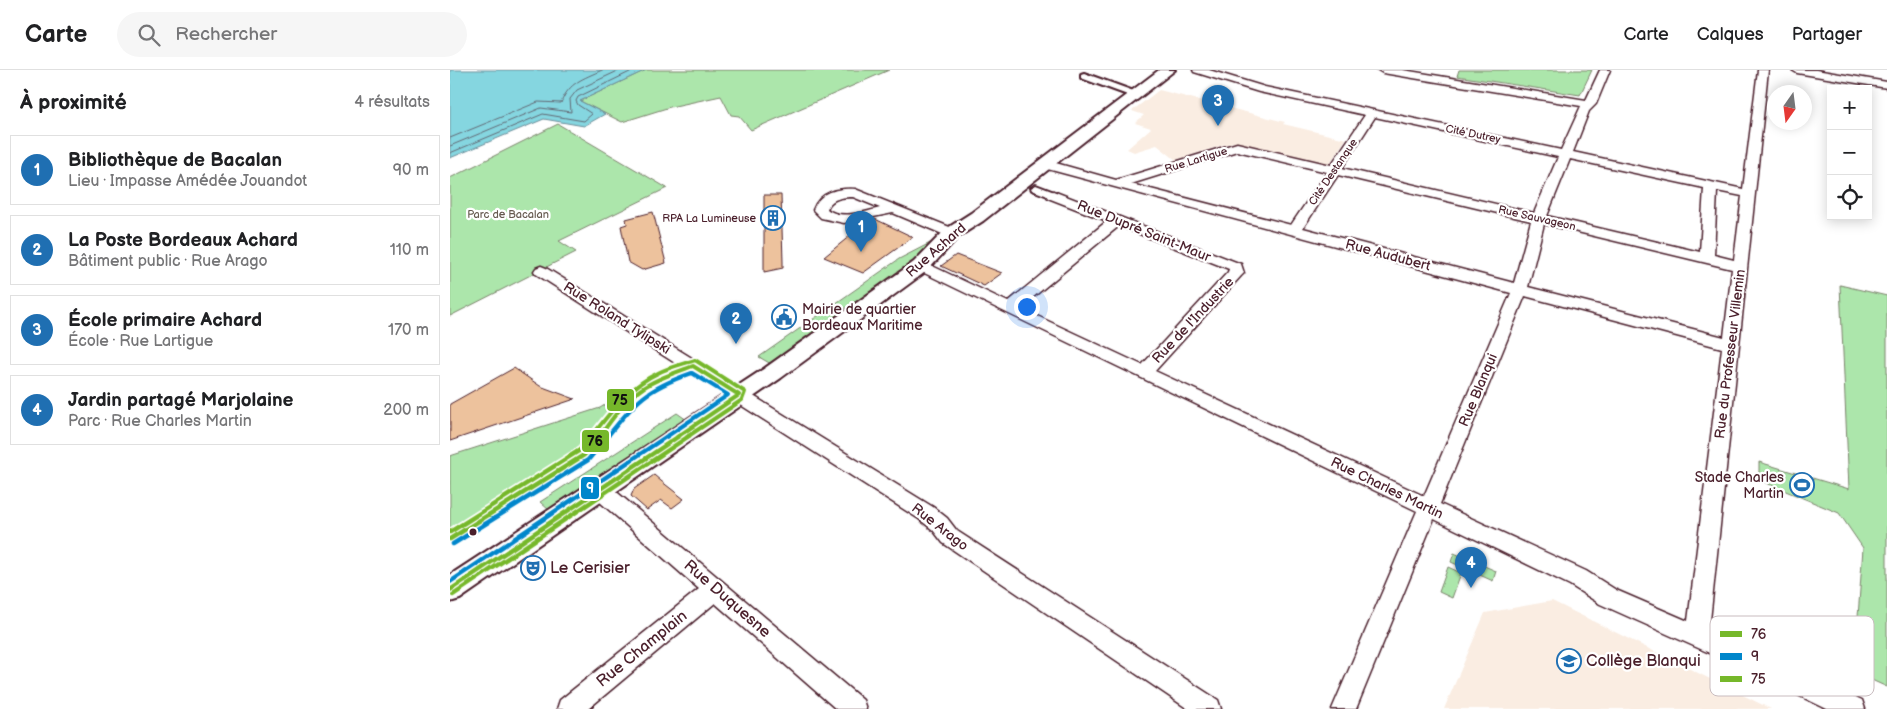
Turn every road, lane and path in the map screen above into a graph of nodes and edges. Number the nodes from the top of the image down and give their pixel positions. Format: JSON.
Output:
{"nodes":[{"id":1,"x":1168,"y":70,"type":"edge"},
{"id":2,"x":1198,"y":70,"type":"edge"},
{"id":3,"x":1383,"y":70,"type":"edge"},
{"id":4,"x":1605,"y":70,"type":"edge"},
{"id":5,"x":1763,"y":70,"type":"edge"},
{"id":6,"x":1797,"y":70,"type":"edge"},
{"id":7,"x":1084,"y":76,"type":"dead end"},
{"id":8,"x":1887,"y":85,"type":"edge"},
{"id":9,"x":1136,"y":95,"type":"junction"},
{"id":10,"x":1590,"y":104,"type":"junction"},
{"id":11,"x":1372,"y":113,"type":"junction"},
{"id":12,"x":1566,"y":154,"type":"junction"},
{"id":13,"x":1045,"y":164,"type":"junction"},
{"id":14,"x":1334,"y":170,"type":"junction"},
{"id":15,"x":1116,"y":184,"type":"junction"},
{"id":16,"x":1711,"y":186,"type":"junction"},
{"id":17,"x":1036,"y":188,"type":"dead end"},
{"id":18,"x":1749,"y":194,"type":"junction"},
{"id":19,"x":1053,"y":195,"type":"joint"},
{"id":20,"x":894,"y":209,"type":"dead end"},
{"id":21,"x":1539,"y":218,"type":"junction"},
{"id":22,"x":1117,"y":220,"type":"junction"},
{"id":23,"x":1294,"y":231,"type":"junction"},
{"id":24,"x":952,"y":233,"type":"junction"},
{"id":25,"x":1707,"y":258,"type":"junction"},
{"id":26,"x":921,"y":266,"type":"junction"},
{"id":27,"x":1740,"y":266,"type":"junction"},
{"id":28,"x":1236,"y":267,"type":"joint"},
{"id":29,"x":541,"y":271,"type":"dead end"},
{"id":30,"x":1520,"y":290,"type":"junction"},
{"id":31,"x":1010,"y":308,"type":"junction"},
{"id":32,"x":1731,"y":345,"type":"junction"},
{"id":33,"x":693,"y":366,"type":"joint"},
{"id":34,"x":1145,"y":372,"type":"junction"},
{"id":35,"x":739,"y":395,"type":"junction"},
{"id":36,"x":600,"y":489,"type":"junction"},
{"id":37,"x":1429,"y":508,"type":"junction"},
{"id":38,"x":715,"y":589,"type":"junction"},
{"id":39,"x":450,"y":590,"type":"edge"},
{"id":40,"x":1697,"y":637,"type":"junction"},
{"id":41,"x":1710,"y":643,"type":"edge"},
{"id":42,"x":1825,"y":696,"type":"edge"},
{"id":43,"x":851,"y":708,"type":"edge"},
{"id":44,"x":569,"y":709,"type":"edge"},
{"id":45,"x":1209,"y":709,"type":"edge"},
{"id":46,"x":1344,"y":709,"type":"edge"},
{"id":47,"x":1853,"y":709,"type":"edge"}],
"edges":[{"from":1,"to":9,"type":"street","name":"Rue Achard"},
{"from":2,"to":11,"type":"street","name":"Cité Dutrey"},
{"from":3,"to":10,"type":"street"},
{"from":4,"to":10,"type":"street","name":"Rue Blanqui"},
{"from":5,"to":18,"type":"street","name":"Rue du Professeur Villemin"},
{"from":6,"to":8,"type":"street"},
{"from":7,"to":9,"type":"street"},
{"from":9,"to":13,"type":"street","name":"Rue Achard"},
{"from":10,"to":12,"type":"street","name":"Rue Blanqui"},
{"from":11,"to":12,"type":"street","name":"Cité Dutrey"},
{"from":11,"to":14,"type":"street","name":"Cité Destanque"},
{"from":12,"to":16,"type":"street","name":"Cité Dutrey"},
{"from":12,"to":21,"type":"street","name":"Rue Blanqui"},
{"from":13,"to":15,"type":"street","name":"Rue Audubert"},
{"from":13,"to":24,"type":"street","name":"Rue Achard"},
{"from":14,"to":15,"type":"street","name":"Rue Lartigue"},
{"from":14,"to":21,"type":"street","name":"Rue Sauvageon"},
{"from":14,"to":23,"type":"street","name":"Cité Destanque"},
{"from":15,"to":23,"type":"street","name":"Rue Audubert"},
{"from":16,"to":18,"type":"street","name":"Cité Dutrey"},
{"from":16,"to":25,"type":"street"},
{"from":17,"to":19,"type":"street"},
{"from":18,"to":27,"type":"street","name":"Rue du Professeur Villemin"},
{"from":19,"to":22,"type":"street","name":"Rue Dupré Saint-Maur"},
{"from":20,"to":24,"type":"street"},
{"from":21,"to":25,"type":"street","name":"Rue Sauvageon"},
{"from":21,"to":30,"type":"street","name":"Rue Blanqui"},
{"from":22,"to":28,"type":"street","name":"Rue Dupré Saint-Maur"},
{"from":22,"to":31,"type":"street"},
{"from":23,"to":30,"type":"street","name":"Rue Audubert"},
{"from":24,"to":26,"type":"street","name":"Rue Achard"},
{"from":25,"to":27,"type":"street","name":"Rue Sauvageon"},
{"from":26,"to":31,"type":"street","name":"Rue Charles Martin"},
{"from":26,"to":35,"type":"street","name":"Rue Achard"},
{"from":27,"to":32,"type":"street","name":"Rue du Professeur Villemin"},
{"from":28,"to":34,"type":"street","name":"Rue de l'Industrie"},
{"from":29,"to":33,"type":"street","name":"Rue Roland Tylipski"},
{"from":30,"to":32,"type":"street","name":"Rue Audubert"},
{"from":30,"to":37,"type":"street","name":"Rue Blanqui"},
{"from":31,"to":34,"type":"street","name":"Rue Charles Martin"},
{"from":32,"to":40,"type":"street","name":"Rue du Professeur Villemin"},
{"from":33,"to":35,"type":"street","name":"Rue Arago"},
{"from":34,"to":37,"type":"street","name":"Rue Charles Martin"},
{"from":35,"to":36,"type":"street","name":"Rue Achard"},
{"from":35,"to":45,"type":"street","name":"Rue Arago"},
{"from":36,"to":38,"type":"street","name":"Rue Duquesne"},
{"from":36,"to":39,"type":"street","name":"Rue Achard"},
{"from":37,"to":40,"type":"street","name":"Rue Charles Martin"},
{"from":37,"to":46,"type":"street","name":"Rue Blanqui"},
{"from":38,"to":43,"type":"street","name":"Rue Duquesne"},
{"from":38,"to":44,"type":"street","name":"Rue Champlain"},
{"from":40,"to":41,"type":"street","name":"Rue Charles Martin"},
{"from":42,"to":47,"type":"street","name":"Rue Charles Martin"}]}
